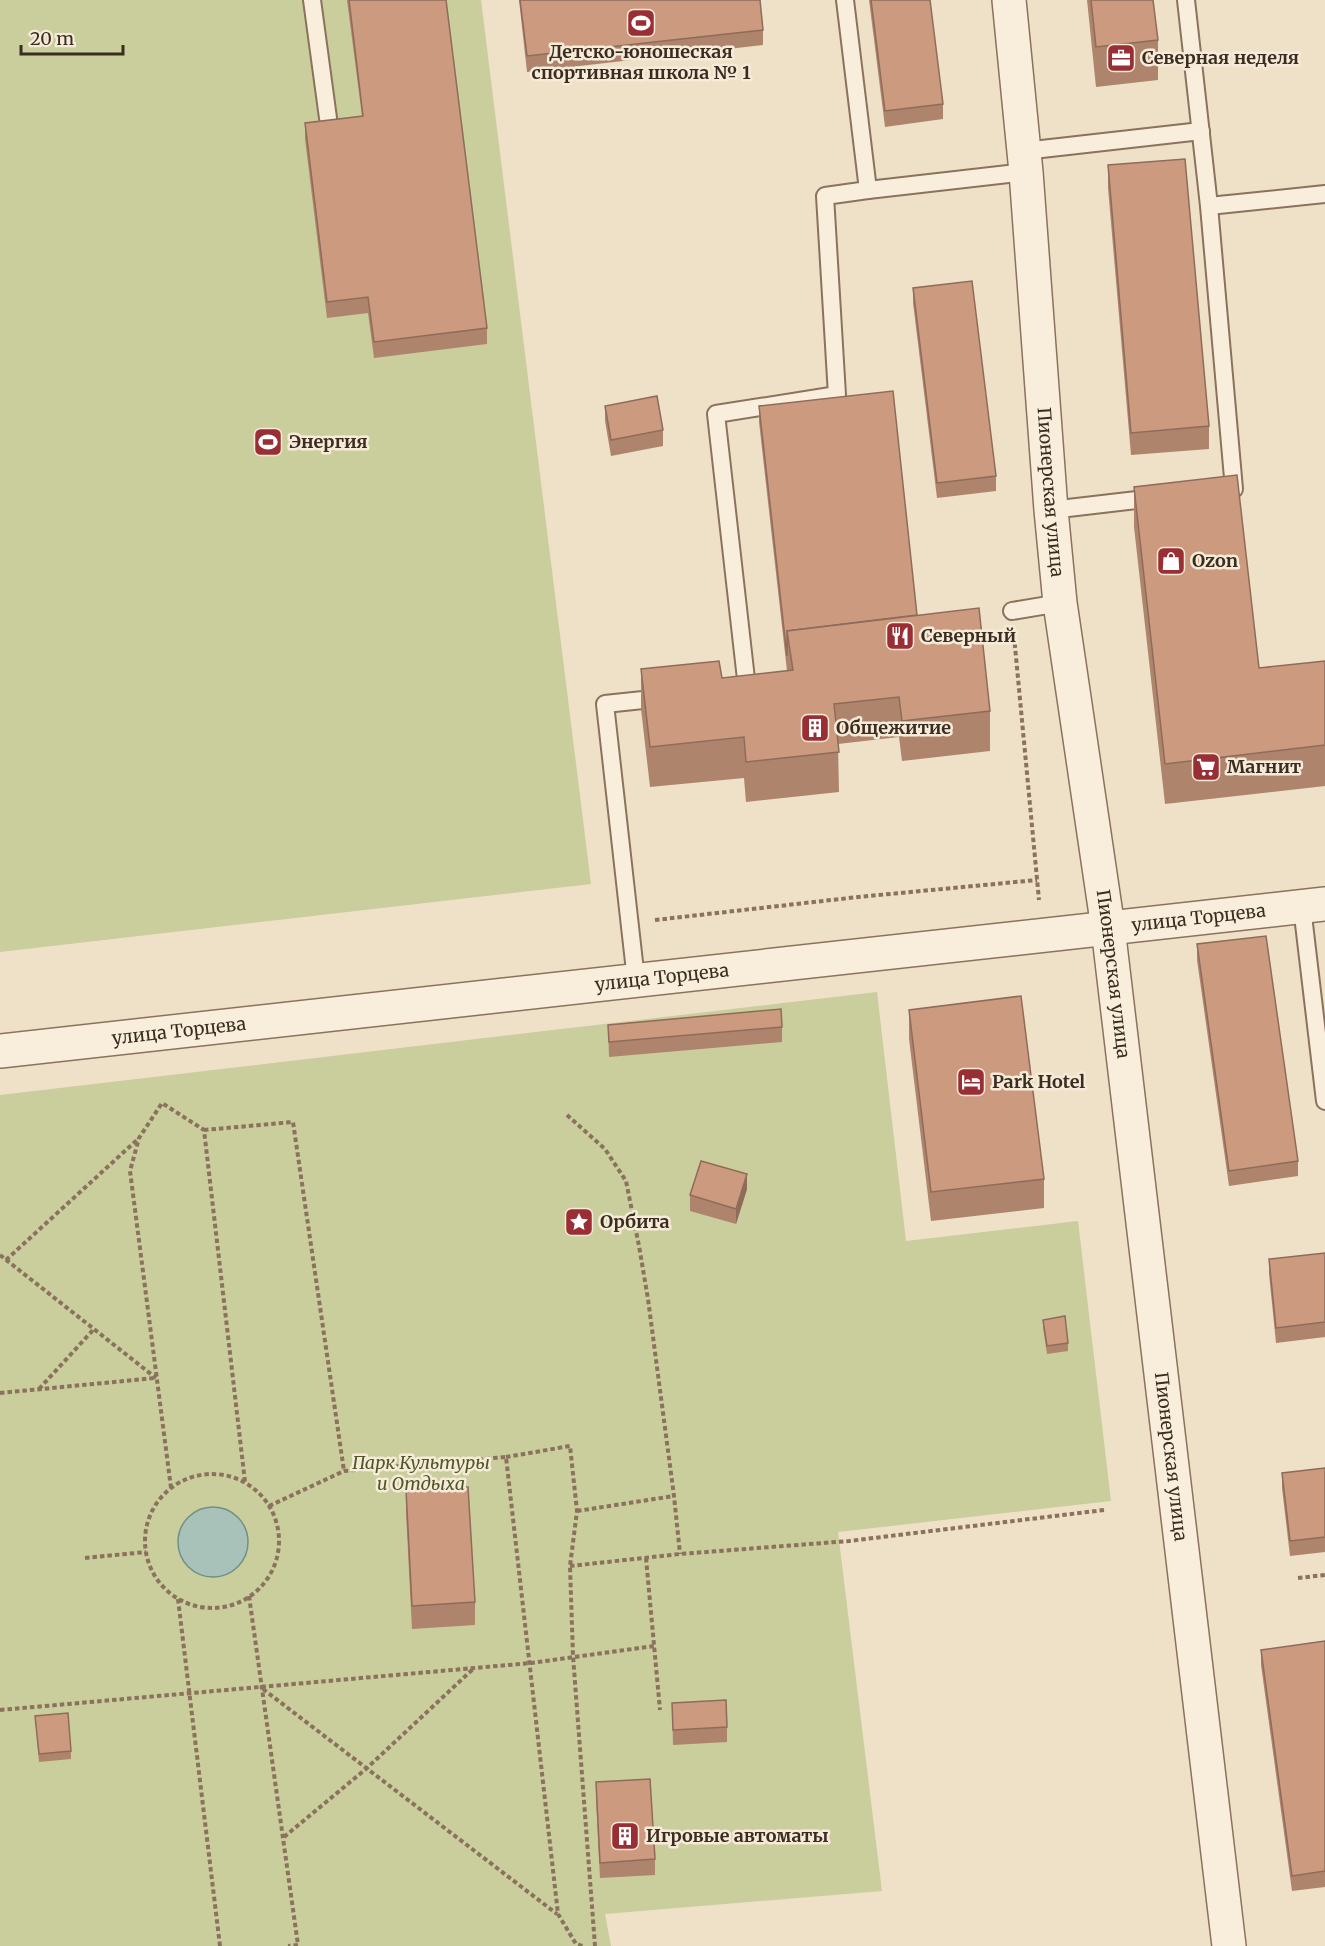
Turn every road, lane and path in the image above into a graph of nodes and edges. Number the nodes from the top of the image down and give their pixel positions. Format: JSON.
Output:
{"nodes":[{"id":1,"x":312,"y":0,"type":"edge"},
{"id":2,"x":845,"y":0,"type":"edge"},
{"id":3,"x":1009,"y":0,"type":"edge"},
{"id":4,"x":1186,"y":0,"type":"edge"},
{"id":5,"x":328,"y":118,"type":"edge"},
{"id":6,"x":1201,"y":131,"type":"junction"},
{"id":7,"x":1025,"y":162,"type":"junction"},
{"id":8,"x":868,"y":190,"type":"junction"},
{"id":9,"x":1325,"y":194,"type":"edge"},
{"id":10,"x":1209,"y":206,"type":"junction"},
{"id":11,"x":1211,"y":492,"type":"edge"},
{"id":12,"x":1165,"y":497,"type":"edge"},
{"id":13,"x":1051,"y":510,"type":"junction"},
{"id":14,"x":1060,"y":603,"type":"junction"},
{"id":15,"x":1012,"y":611,"type":"joint"},
{"id":16,"x":723,"y":691,"type":"edge"},
{"id":17,"x":676,"y":696,"type":"edge"},
{"id":18,"x":1036,"y":880,"type":"junction"},
{"id":19,"x":1039,"y":900,"type":"dead end"},
{"id":20,"x":1314,"y":906,"type":"edge"},
{"id":21,"x":629,"y":923,"type":"junction"},
{"id":22,"x":1108,"y":928,"type":"junction"},
{"id":23,"x":636,"y":980,"type":"junction"},
{"id":24,"x":0,"y":1050,"type":"edge"},
{"id":25,"x":1325,"y":1101,"type":"edge"},
{"id":26,"x":567,"y":1115,"type":"dead end"},
{"id":27,"x":204,"y":1130,"type":"junction"},
{"id":28,"x":139,"y":1138,"type":"junction"},
{"id":29,"x":0,"y":1255,"type":"edge"},
{"id":30,"x":6,"y":1260,"type":"junction"},
{"id":31,"x":94,"y":1329,"type":"junction"},
{"id":32,"x":156,"y":1378,"type":"junction"},
{"id":33,"x":39,"y":1389,"type":"junction"},
{"id":34,"x":0,"y":1393,"type":"edge"},
{"id":35,"x":506,"y":1457,"type":"junction"},
{"id":36,"x":344,"y":1471,"type":"junction"},
{"id":37,"x":245,"y":1482,"type":"junction"},
{"id":38,"x":171,"y":1488,"type":"junction"},
{"id":39,"x":674,"y":1496,"type":"junction"},
{"id":40,"x":269,"y":1506,"type":"junction"},
{"id":41,"x":1104,"y":1510,"type":"dead end"},
{"id":42,"x":577,"y":1511,"type":"junction"},
{"id":43,"x":146,"y":1551,"type":"junction"},
{"id":44,"x":680,"y":1554,"type":"junction"},
{"id":45,"x":85,"y":1558,"type":"dead end"},
{"id":46,"x":646,"y":1558,"type":"junction"},
{"id":47,"x":570,"y":1566,"type":"junction"},
{"id":48,"x":1325,"y":1575,"type":"edge"},
{"id":49,"x":1298,"y":1578,"type":"dead end"},
{"id":50,"x":249,"y":1596,"type":"junction"},
{"id":51,"x":178,"y":1599,"type":"junction"},
{"id":52,"x":654,"y":1646,"type":"junction"},
{"id":53,"x":573,"y":1656,"type":"junction"},
{"id":54,"x":531,"y":1663,"type":"junction"},
{"id":55,"x":474,"y":1668,"type":"junction"},
{"id":56,"x":262,"y":1688,"type":"junction"},
{"id":57,"x":190,"y":1693,"type":"junction"},
{"id":58,"x":0,"y":1710,"type":"edge"},
{"id":59,"x":660,"y":1710,"type":"dead end"},
{"id":60,"x":367,"y":1768,"type":"junction"},
{"id":61,"x":283,"y":1837,"type":"junction"},
{"id":62,"x":558,"y":1914,"type":"junction"},
{"id":63,"x":220,"y":1946,"type":"edge"},
{"id":64,"x":288,"y":1946,"type":"edge"},
{"id":65,"x":583,"y":1946,"type":"edge"},
{"id":66,"x":595,"y":1946,"type":"edge"},
{"id":67,"x":1229,"y":1946,"type":"edge"}],
"edges":[{"from":1,"to":5,"type":"lane"},
{"from":2,"to":8,"type":"lane"},
{"from":3,"to":7,"type":"street","name":"Пионерская улица"},
{"from":4,"to":6,"type":"lane"},
{"from":6,"to":7,"type":"lane"},
{"from":6,"to":10,"type":"lane"},
{"from":7,"to":8,"type":"lane"},
{"from":7,"to":13,"type":"street","name":"Пионерская улица"},
{"from":8,"to":16,"type":"lane"},
{"from":9,"to":10,"type":"lane"},
{"from":10,"to":11,"type":"lane"},
{"from":12,"to":13,"type":"lane"},
{"from":13,"to":14,"type":"street","name":"Пионерская улица"},
{"from":14,"to":15,"type":"lane"},
{"from":14,"to":22,"type":"street","name":"Пионерская улица"},
{"from":15,"to":18,"type":"path"},
{"from":17,"to":21,"type":"lane"},
{"from":18,"to":19,"type":"path"},
{"from":18,"to":21,"type":"path"},
{"from":20,"to":22,"type":"street","name":"улица Торцева"},
{"from":20,"to":25,"type":"lane"},
{"from":21,"to":23,"type":"lane"},
{"from":22,"to":23,"type":"street","name":"улица Торцева"},
{"from":22,"to":67,"type":"street","name":"Пионерская улица"},
{"from":23,"to":24,"type":"street","name":"улица Торцева"},
{"from":26,"to":39,"type":"path"},
{"from":27,"to":28,"type":"path"},
{"from":27,"to":36,"type":"path"},
{"from":27,"to":37,"type":"path"},
{"from":28,"to":30,"type":"path"},
{"from":28,"to":32,"type":"path"},
{"from":29,"to":30,"type":"path"},
{"from":30,"to":31,"type":"path"},
{"from":31,"to":32,"type":"path"},
{"from":31,"to":33,"type":"path"},
{"from":32,"to":33,"type":"path"},
{"from":32,"to":38,"type":"path"},
{"from":33,"to":34,"type":"path"},
{"from":35,"to":36,"type":"path"},
{"from":35,"to":42,"type":"path"},
{"from":35,"to":54,"type":"path"},
{"from":36,"to":40,"type":"path"},
{"from":37,"to":38,"type":"path"},
{"from":37,"to":40,"type":"path"},
{"from":38,"to":43,"type":"path"},
{"from":39,"to":42,"type":"path"},
{"from":39,"to":44,"type":"path"},
{"from":40,"to":50,"type":"path"},
{"from":41,"to":44,"type":"path"},
{"from":42,"to":47,"type":"path"},
{"from":43,"to":45,"type":"path"},
{"from":43,"to":51,"type":"path"},
{"from":44,"to":46,"type":"path"},
{"from":46,"to":47,"type":"path"},
{"from":46,"to":52,"type":"path"},
{"from":47,"to":53,"type":"path"},
{"from":48,"to":49,"type":"path"},
{"from":50,"to":51,"type":"path"},
{"from":50,"to":56,"type":"path"},
{"from":51,"to":57,"type":"path"},
{"from":52,"to":53,"type":"path"},
{"from":52,"to":59,"type":"path"},
{"from":53,"to":54,"type":"path"},
{"from":53,"to":66,"type":"path"},
{"from":54,"to":55,"type":"path"},
{"from":54,"to":62,"type":"path"},
{"from":55,"to":56,"type":"path"},
{"from":55,"to":60,"type":"path"},
{"from":56,"to":57,"type":"path"},
{"from":56,"to":60,"type":"path"},
{"from":56,"to":61,"type":"path"},
{"from":57,"to":58,"type":"path"},
{"from":57,"to":63,"type":"path"},
{"from":60,"to":61,"type":"path"},
{"from":60,"to":62,"type":"path"},
{"from":61,"to":64,"type":"path"},
{"from":62,"to":65,"type":"path"}]}
